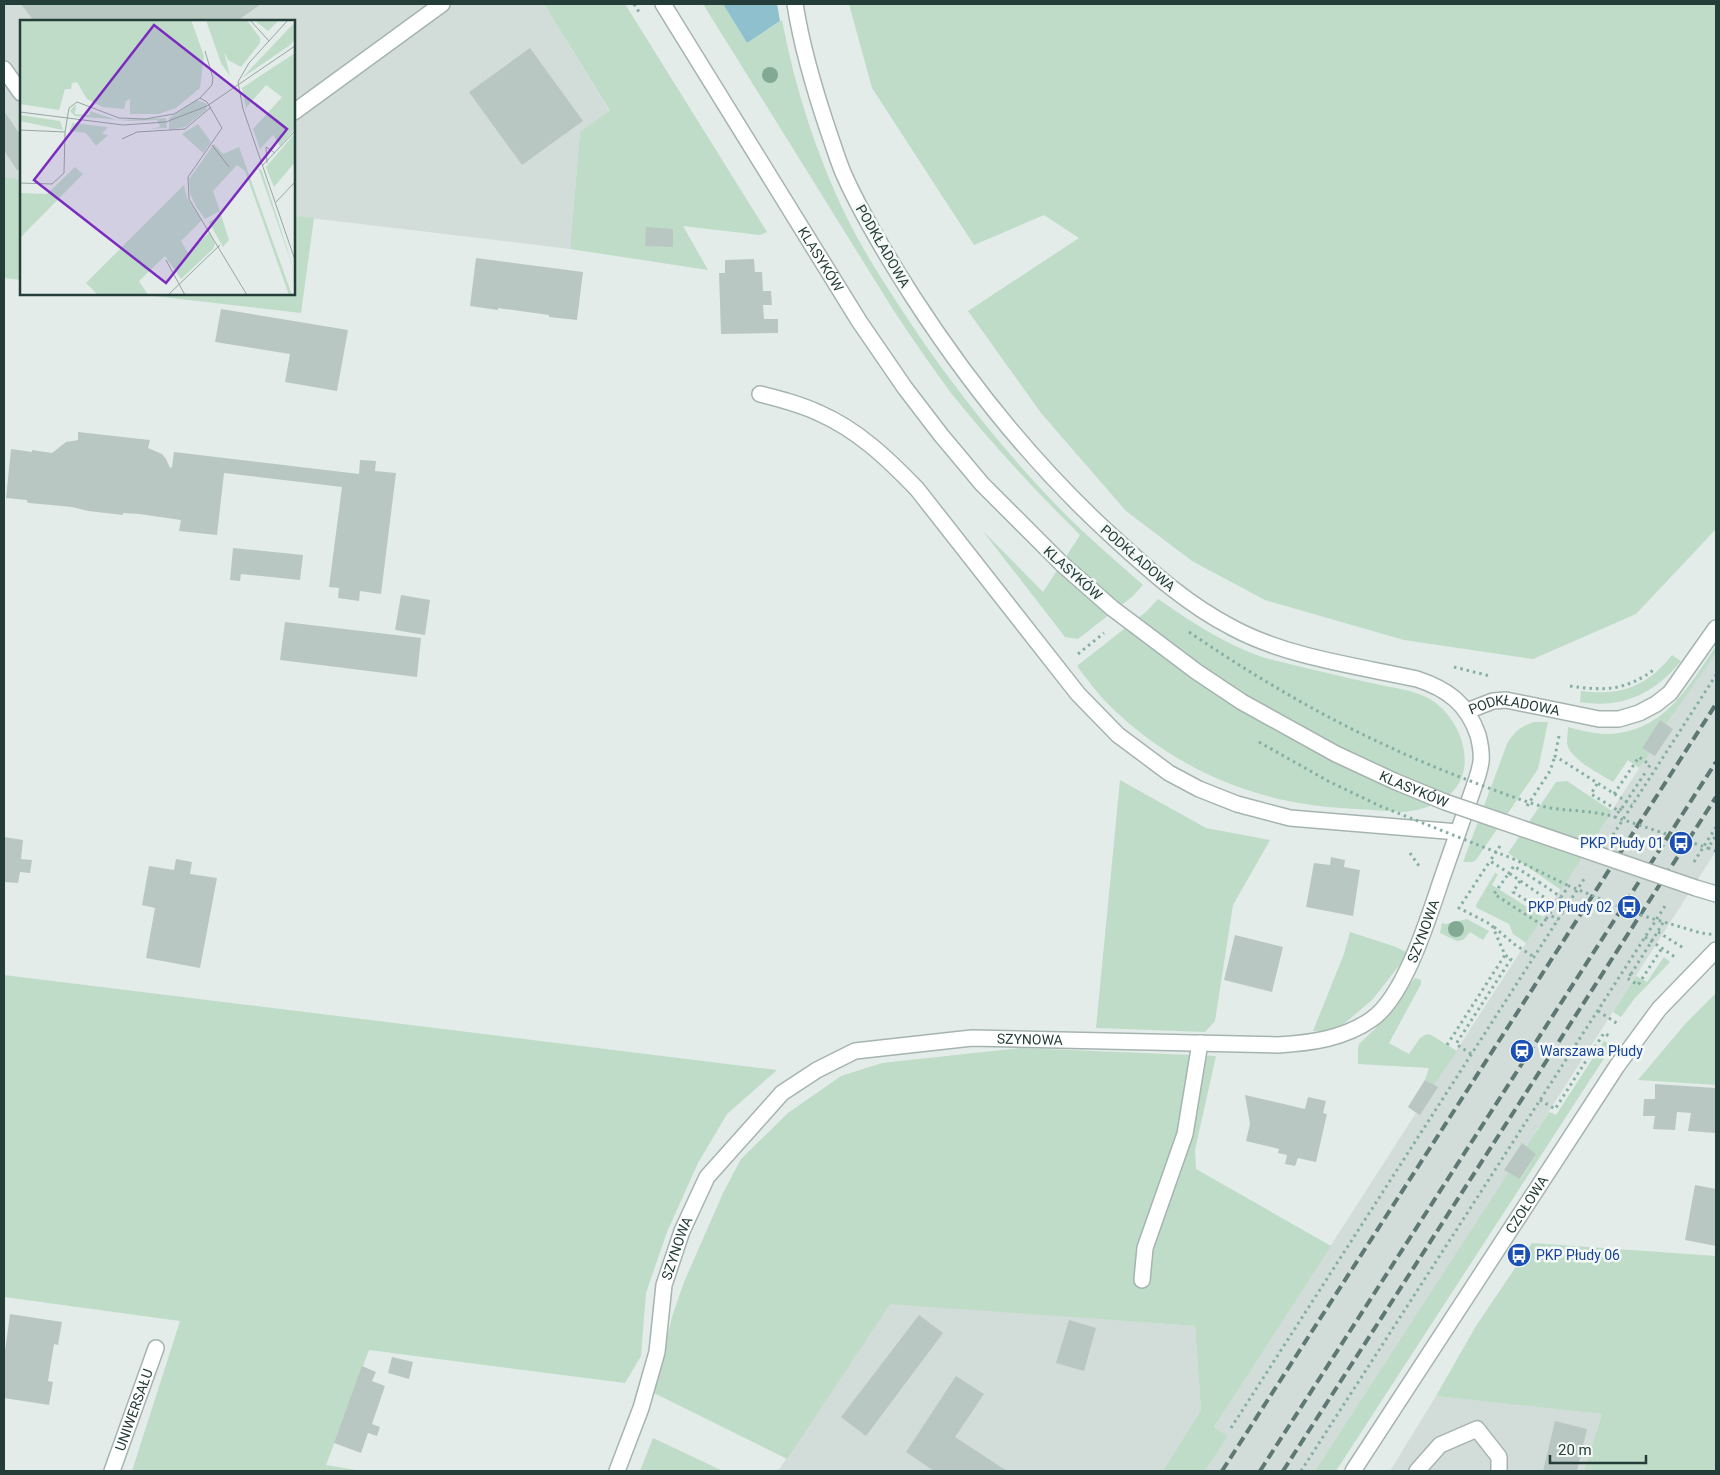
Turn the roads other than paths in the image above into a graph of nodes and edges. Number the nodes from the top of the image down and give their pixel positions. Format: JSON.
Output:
{"nodes":[{"id":1,"x":442,"y":4,"type":"edge"},
{"id":2,"x":663,"y":4,"type":"edge"},
{"id":3,"x":795,"y":4,"type":"edge"},
{"id":4,"x":4,"y":69,"type":"edge"},
{"id":5,"x":20,"y":92,"type":"edge"},
{"id":6,"x":295,"y":111,"type":"edge"},
{"id":7,"x":760,"y":394,"type":"dead end"},
{"id":8,"x":1716,"y":628,"type":"edge"},
{"id":9,"x":1467,"y":710,"type":"junction"},
{"id":10,"x":1458,"y":832,"type":"junction"},
{"id":11,"x":1716,"y":894,"type":"edge"},
{"id":12,"x":1716,"y":950,"type":"edge"},
{"id":13,"x":1200,"y":1043,"type":"junction"},
{"id":14,"x":1142,"y":1280,"type":"dead end"},
{"id":15,"x":156,"y":1348,"type":"dead end"},
{"id":16,"x":112,"y":1471,"type":"edge"},
{"id":17,"x":617,"y":1471,"type":"edge"},
{"id":18,"x":1353,"y":1471,"type":"edge"},
{"id":19,"x":1417,"y":1471,"type":"edge"},
{"id":20,"x":1498,"y":1471,"type":"edge"}],
"edges":[{"from":1,"to":6,"type":"street"},
{"from":2,"to":11,"type":"street","name":"KLASYKÓW","bridge":true},
{"from":3,"to":9,"type":"street","name":"PODKŁADOWA"},
{"from":4,"to":5,"type":"street"},
{"from":7,"to":10,"type":"street"},
{"from":8,"to":9,"type":"street","name":"PODKŁADOWA"},
{"from":9,"to":10,"type":"street","name":"SZYNOWA"},
{"from":10,"to":13,"type":"street","name":"SZYNOWA"},
{"from":12,"to":18,"type":"street","name":"CZOŁOWA"},
{"from":13,"to":14,"type":"street"},
{"from":13,"to":17,"type":"street","name":"SZYNOWA"},
{"from":15,"to":16,"type":"street","name":"UNIWERSAŁU"},
{"from":19,"to":20,"type":"street"}]}
